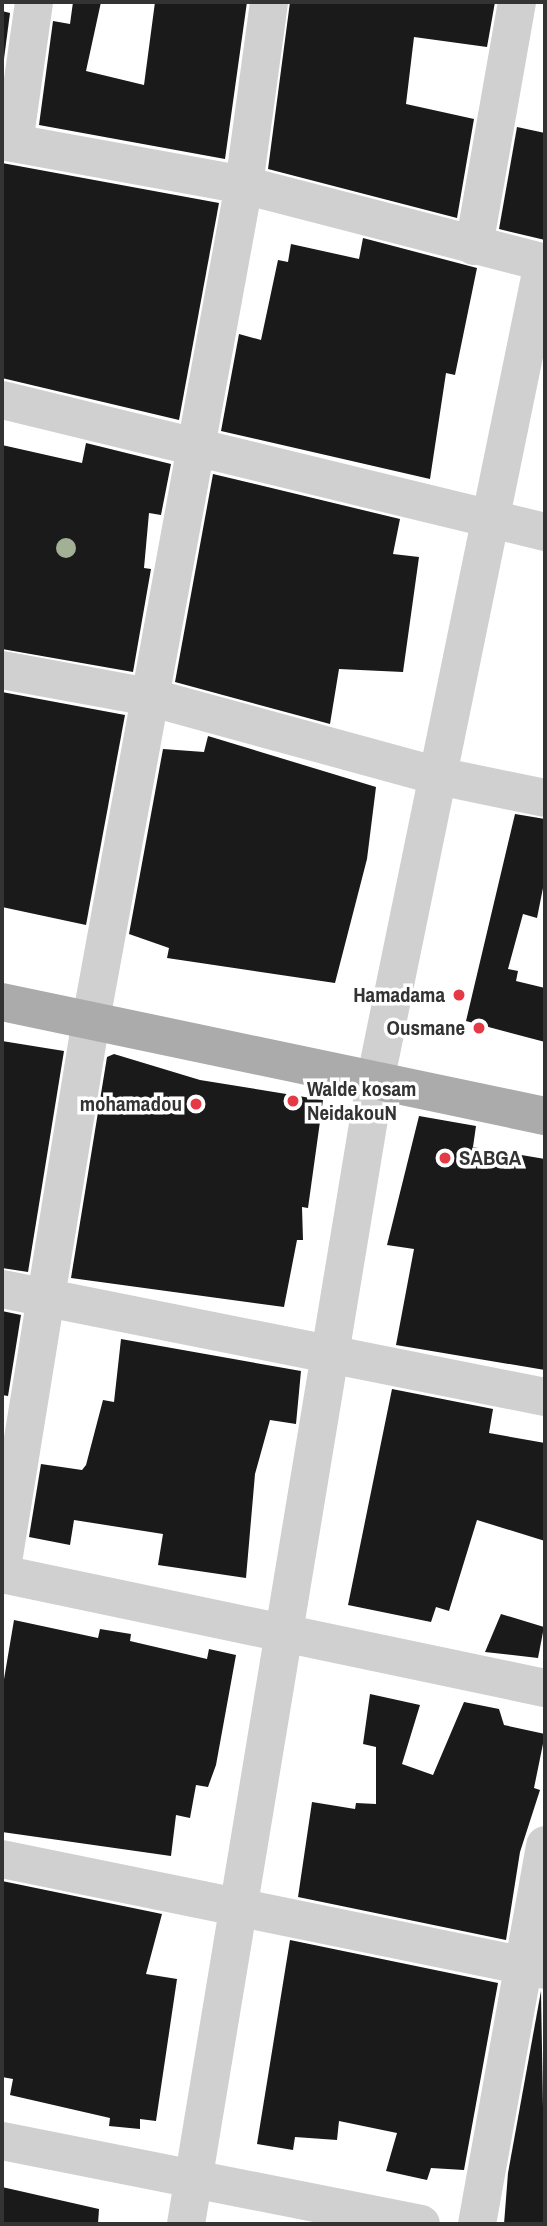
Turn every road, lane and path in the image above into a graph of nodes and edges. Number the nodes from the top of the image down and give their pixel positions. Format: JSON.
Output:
{"nodes":[{"id":1,"x":34,"y":2,"type":"edge"},
{"id":2,"x":269,"y":2,"type":"edge"},
{"id":3,"x":517,"y":2,"type":"edge"},
{"id":4,"x":8,"y":142,"type":"edge"},
{"id":5,"x":244,"y":185,"type":"junction"},
{"id":6,"x":474,"y":246,"type":"junction"},
{"id":7,"x":544,"y":263,"type":"edge"},
{"id":8,"x":2,"y":400,"type":"edge"},
{"id":9,"x":193,"y":442,"type":"junction"},
{"id":10,"x":488,"y":520,"type":"junction"},
{"id":11,"x":545,"y":532,"type":"edge"},
{"id":12,"x":2,"y":670,"type":"edge"},
{"id":13,"x":149,"y":697,"type":"junction"},
{"id":14,"x":438,"y":776,"type":"junction"},
{"id":15,"x":545,"y":798,"type":"edge"},
{"id":16,"x":2,"y":1002,"type":"edge"},
{"id":17,"x":91,"y":1020,"type":"junction"},
{"id":18,"x":375,"y":1082,"type":"junction"},
{"id":19,"x":545,"y":1116,"type":"edge"},
{"id":20,"x":2,"y":1289,"type":"edge"},
{"id":21,"x":49,"y":1298,"type":"junction"},
{"id":22,"x":333,"y":1353,"type":"junction"},
{"id":23,"x":545,"y":1397,"type":"edge"},
{"id":24,"x":2,"y":1568,"type":"edge"},
{"id":25,"x":2,"y":1574,"type":"edge"},
{"id":26,"x":283,"y":1634,"type":"junction"},
{"id":27,"x":545,"y":1688,"type":"edge"},
{"id":28,"x":545,"y":1845,"type":"edge"},
{"id":29,"x":2,"y":1858,"type":"edge"},
{"id":30,"x":239,"y":1909,"type":"junction"},
{"id":31,"x":535,"y":1968,"type":"edge"},
{"id":32,"x":2,"y":2141,"type":"edge"},
{"id":33,"x":193,"y":2182,"type":"junction"},
{"id":34,"x":186,"y":2224,"type":"edge"},
{"id":35,"x":421,"y":2224,"type":"edge"},
{"id":36,"x":477,"y":2224,"type":"edge"}],
"edges":[{"from":1,"to":4,"type":"street"},
{"from":2,"to":5,"type":"street"},
{"from":3,"to":6,"type":"street"},
{"from":4,"to":5,"type":"street"},
{"from":5,"to":6,"type":"street"},
{"from":5,"to":9,"type":"street"},
{"from":6,"to":7,"type":"street"},
{"from":7,"to":10,"type":"street"},
{"from":8,"to":9,"type":"street"},
{"from":9,"to":10,"type":"street"},
{"from":9,"to":13,"type":"street"},
{"from":10,"to":11,"type":"street"},
{"from":10,"to":14,"type":"street"},
{"from":12,"to":13,"type":"street"},
{"from":13,"to":14,"type":"street"},
{"from":13,"to":17,"type":"street"},
{"from":14,"to":15,"type":"street"},
{"from":14,"to":18,"type":"street"},
{"from":16,"to":17,"type":"main road"},
{"from":17,"to":18,"type":"main road"},
{"from":17,"to":21,"type":"street"},
{"from":18,"to":19,"type":"main road"},
{"from":18,"to":22,"type":"street"},
{"from":20,"to":21,"type":"street"},
{"from":21,"to":22,"type":"street"},
{"from":21,"to":24,"type":"street"},
{"from":22,"to":23,"type":"street"},
{"from":22,"to":26,"type":"street"},
{"from":25,"to":26,"type":"street"},
{"from":26,"to":27,"type":"street"},
{"from":26,"to":30,"type":"street"},
{"from":28,"to":31,"type":"street"},
{"from":29,"to":30,"type":"street"},
{"from":30,"to":31,"type":"street"},
{"from":30,"to":33,"type":"street"},
{"from":31,"to":36,"type":"street"},
{"from":32,"to":33,"type":"street"},
{"from":33,"to":34,"type":"street"},
{"from":33,"to":35,"type":"street"}]}
